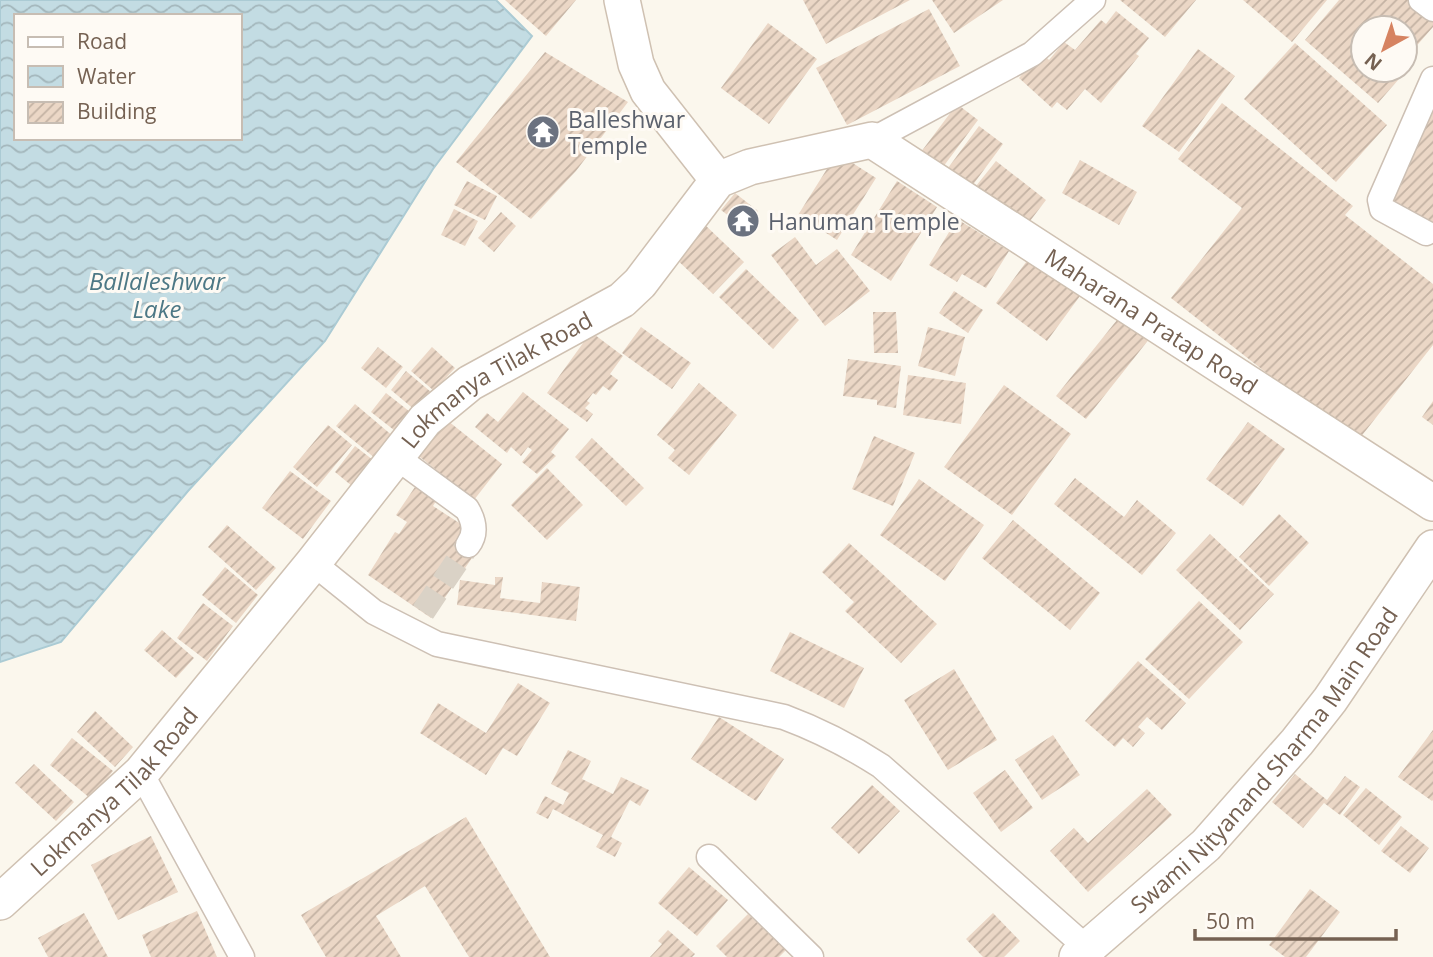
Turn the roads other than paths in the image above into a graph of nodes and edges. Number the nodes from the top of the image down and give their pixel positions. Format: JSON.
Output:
{"nodes":[{"id":1,"x":622,"y":0,"type":"edge"},
{"id":2,"x":1093,"y":0,"type":"edge"},
{"id":3,"x":1421,"y":0,"type":"edge"},
{"id":4,"x":1433,"y":9,"type":"edge"},
{"id":5,"x":1431,"y":88,"type":"edge"},
{"id":6,"x":872,"y":140,"type":"junction"},
{"id":7,"x":718,"y":180,"type":"junction"},
{"id":8,"x":1426,"y":233,"type":"dead end"},
{"id":9,"x":396,"y":457,"type":"junction"},
{"id":10,"x":1433,"y":503,"type":"edge"},
{"id":11,"x":468,"y":545,"type":"tunnel mouth"},
{"id":12,"x":1433,"y":548,"type":"edge"},
{"id":13,"x":313,"y":563,"type":"junction"},
{"id":14,"x":141,"y":773,"type":"junction"},
{"id":15,"x":709,"y":857,"type":"dead end"},
{"id":16,"x":0,"y":902,"type":"edge"},
{"id":17,"x":1082,"y":953,"type":"edge"},
{"id":18,"x":242,"y":957,"type":"edge"},
{"id":19,"x":811,"y":957,"type":"edge"}],
"edges":[{"from":1,"to":7,"type":"street"},
{"from":2,"to":6,"type":"street","name":"Lokmanya Tilak Road"},
{"from":3,"to":4,"type":"street"},
{"from":5,"to":8,"type":"street"},
{"from":6,"to":7,"type":"street","name":"Lokmanya Tilak Road"},
{"from":6,"to":10,"type":"street","name":"Maharana Pratap Road"},
{"from":7,"to":9,"type":"street","name":"Lokmanya Tilak Road"},
{"from":9,"to":11,"type":"street"},
{"from":9,"to":13,"type":"street","name":"Lokmanya Tilak Road"},
{"from":12,"to":17,"type":"street","name":"Swami Nityanand Sharma Main Road"},
{"from":13,"to":14,"type":"street","name":"Lokmanya Tilak Road"},
{"from":13,"to":17,"type":"street"},
{"from":14,"to":16,"type":"street","name":"Lokmanya Tilak Road"},
{"from":14,"to":18,"type":"street"},
{"from":15,"to":19,"type":"street"}]}
